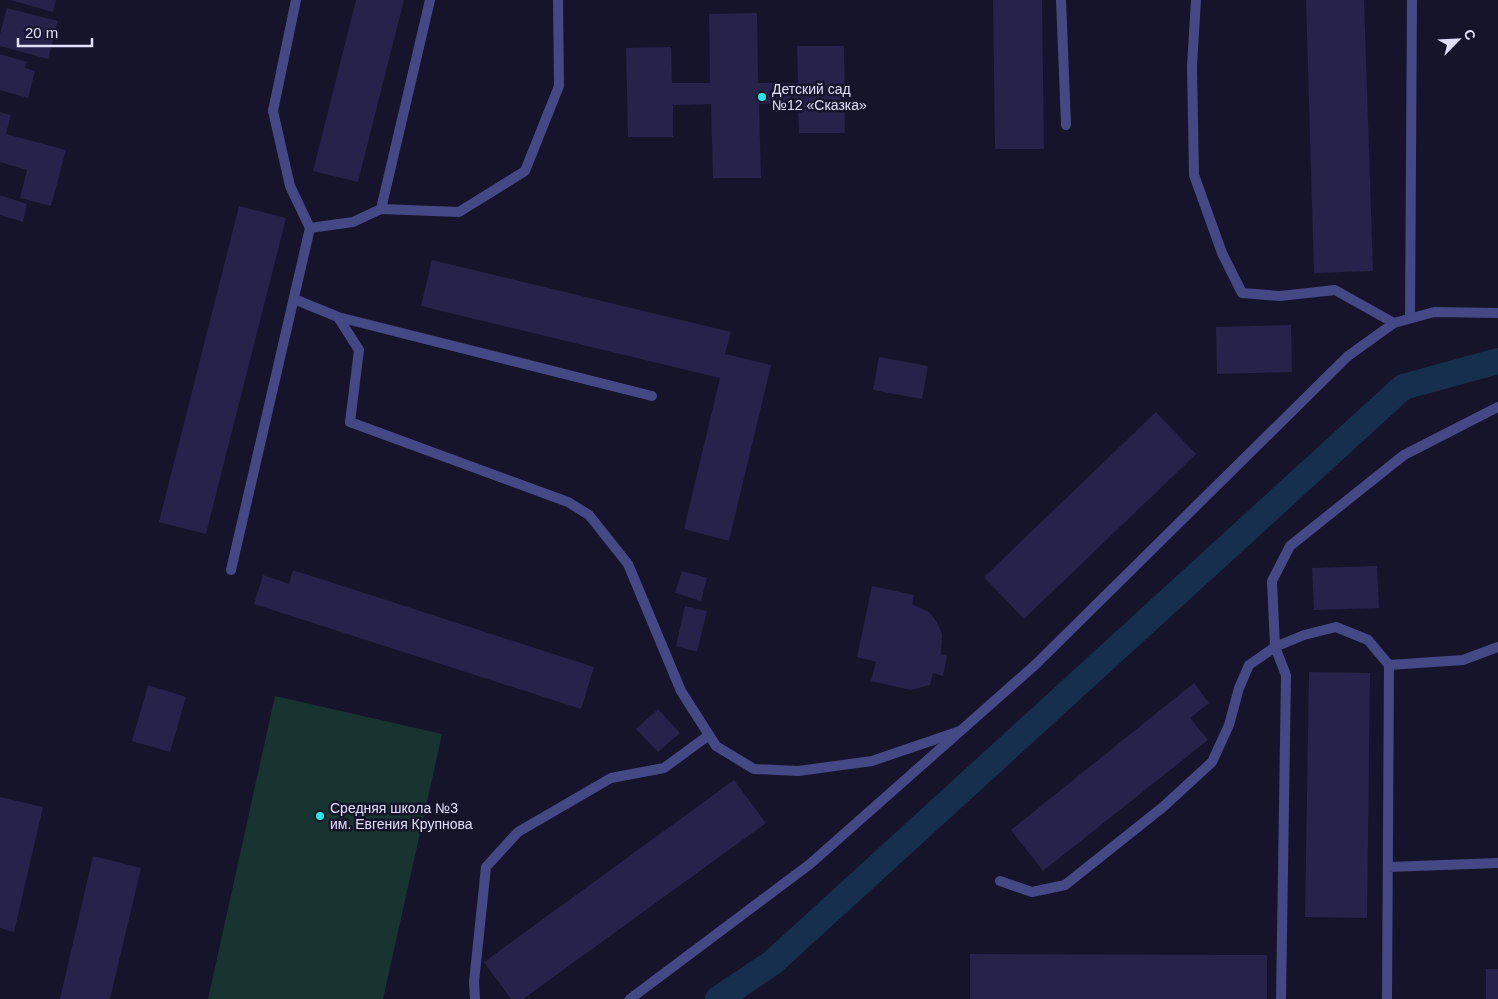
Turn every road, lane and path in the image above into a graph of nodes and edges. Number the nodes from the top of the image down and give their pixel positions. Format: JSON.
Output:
{"nodes":[{"id":1,"x":296,"y":0,"type":"edge"},
{"id":2,"x":430,"y":0,"type":"edge"},
{"id":3,"x":558,"y":0,"type":"edge"},
{"id":4,"x":1061,"y":0,"type":"edge"},
{"id":5,"x":1196,"y":0,"type":"edge"},
{"id":6,"x":1412,"y":0,"type":"edge"},
{"id":7,"x":1066,"y":125,"type":"dead end"},
{"id":8,"x":381,"y":209,"type":"junction"},
{"id":9,"x":310,"y":228,"type":"junction"},
{"id":10,"x":294,"y":299,"type":"junction"},
{"id":11,"x":1498,"y":313,"type":"edge"},
{"id":12,"x":338,"y":318,"type":"junction"},
{"id":13,"x":1410,"y":318,"type":"junction"},
{"id":14,"x":1394,"y":322,"type":"junction"},
{"id":15,"x":652,"y":396,"type":"dead end"},
{"id":16,"x":1498,"y":407,"type":"edge"},
{"id":17,"x":230,"y":570,"type":"dead end"},
{"id":18,"x":1275,"y":647,"type":"junction"},
{"id":19,"x":1498,"y":647,"type":"edge"},
{"id":20,"x":1389,"y":665,"type":"junction"},
{"id":21,"x":961,"y":730,"type":"junction"},
{"id":22,"x":709,"y":735,"type":"junction"},
{"id":23,"x":1498,"y":863,"type":"edge"},
{"id":24,"x":1388,"y":868,"type":"junction"},
{"id":25,"x":1000,"y":881,"type":"dead end"},
{"id":26,"x":475,"y":999,"type":"edge"},
{"id":27,"x":630,"y":999,"type":"edge"},
{"id":28,"x":1281,"y":999,"type":"edge"},
{"id":29,"x":1387,"y":999,"type":"edge"}],
"edges":[{"from":1,"to":9,"type":"street"},
{"from":2,"to":8,"type":"street"},
{"from":3,"to":8,"type":"street"},
{"from":4,"to":7,"type":"street"},
{"from":5,"to":14,"type":"street"},
{"from":6,"to":13,"type":"street"},
{"from":8,"to":9,"type":"street"},
{"from":9,"to":10,"type":"street"},
{"from":10,"to":12,"type":"street"},
{"from":10,"to":17,"type":"street"},
{"from":11,"to":13,"type":"street"},
{"from":12,"to":15,"type":"street"},
{"from":12,"to":22,"type":"street"},
{"from":13,"to":14,"type":"street"},
{"from":14,"to":21,"type":"street"},
{"from":16,"to":18,"type":"street"},
{"from":18,"to":20,"type":"street"},
{"from":18,"to":25,"type":"street"},
{"from":18,"to":28,"type":"street"},
{"from":19,"to":20,"type":"street"},
{"from":20,"to":24,"type":"street"},
{"from":21,"to":22,"type":"street"},
{"from":21,"to":27,"type":"street"},
{"from":22,"to":26,"type":"street"},
{"from":23,"to":24,"type":"street"},
{"from":24,"to":29,"type":"street"}]}
